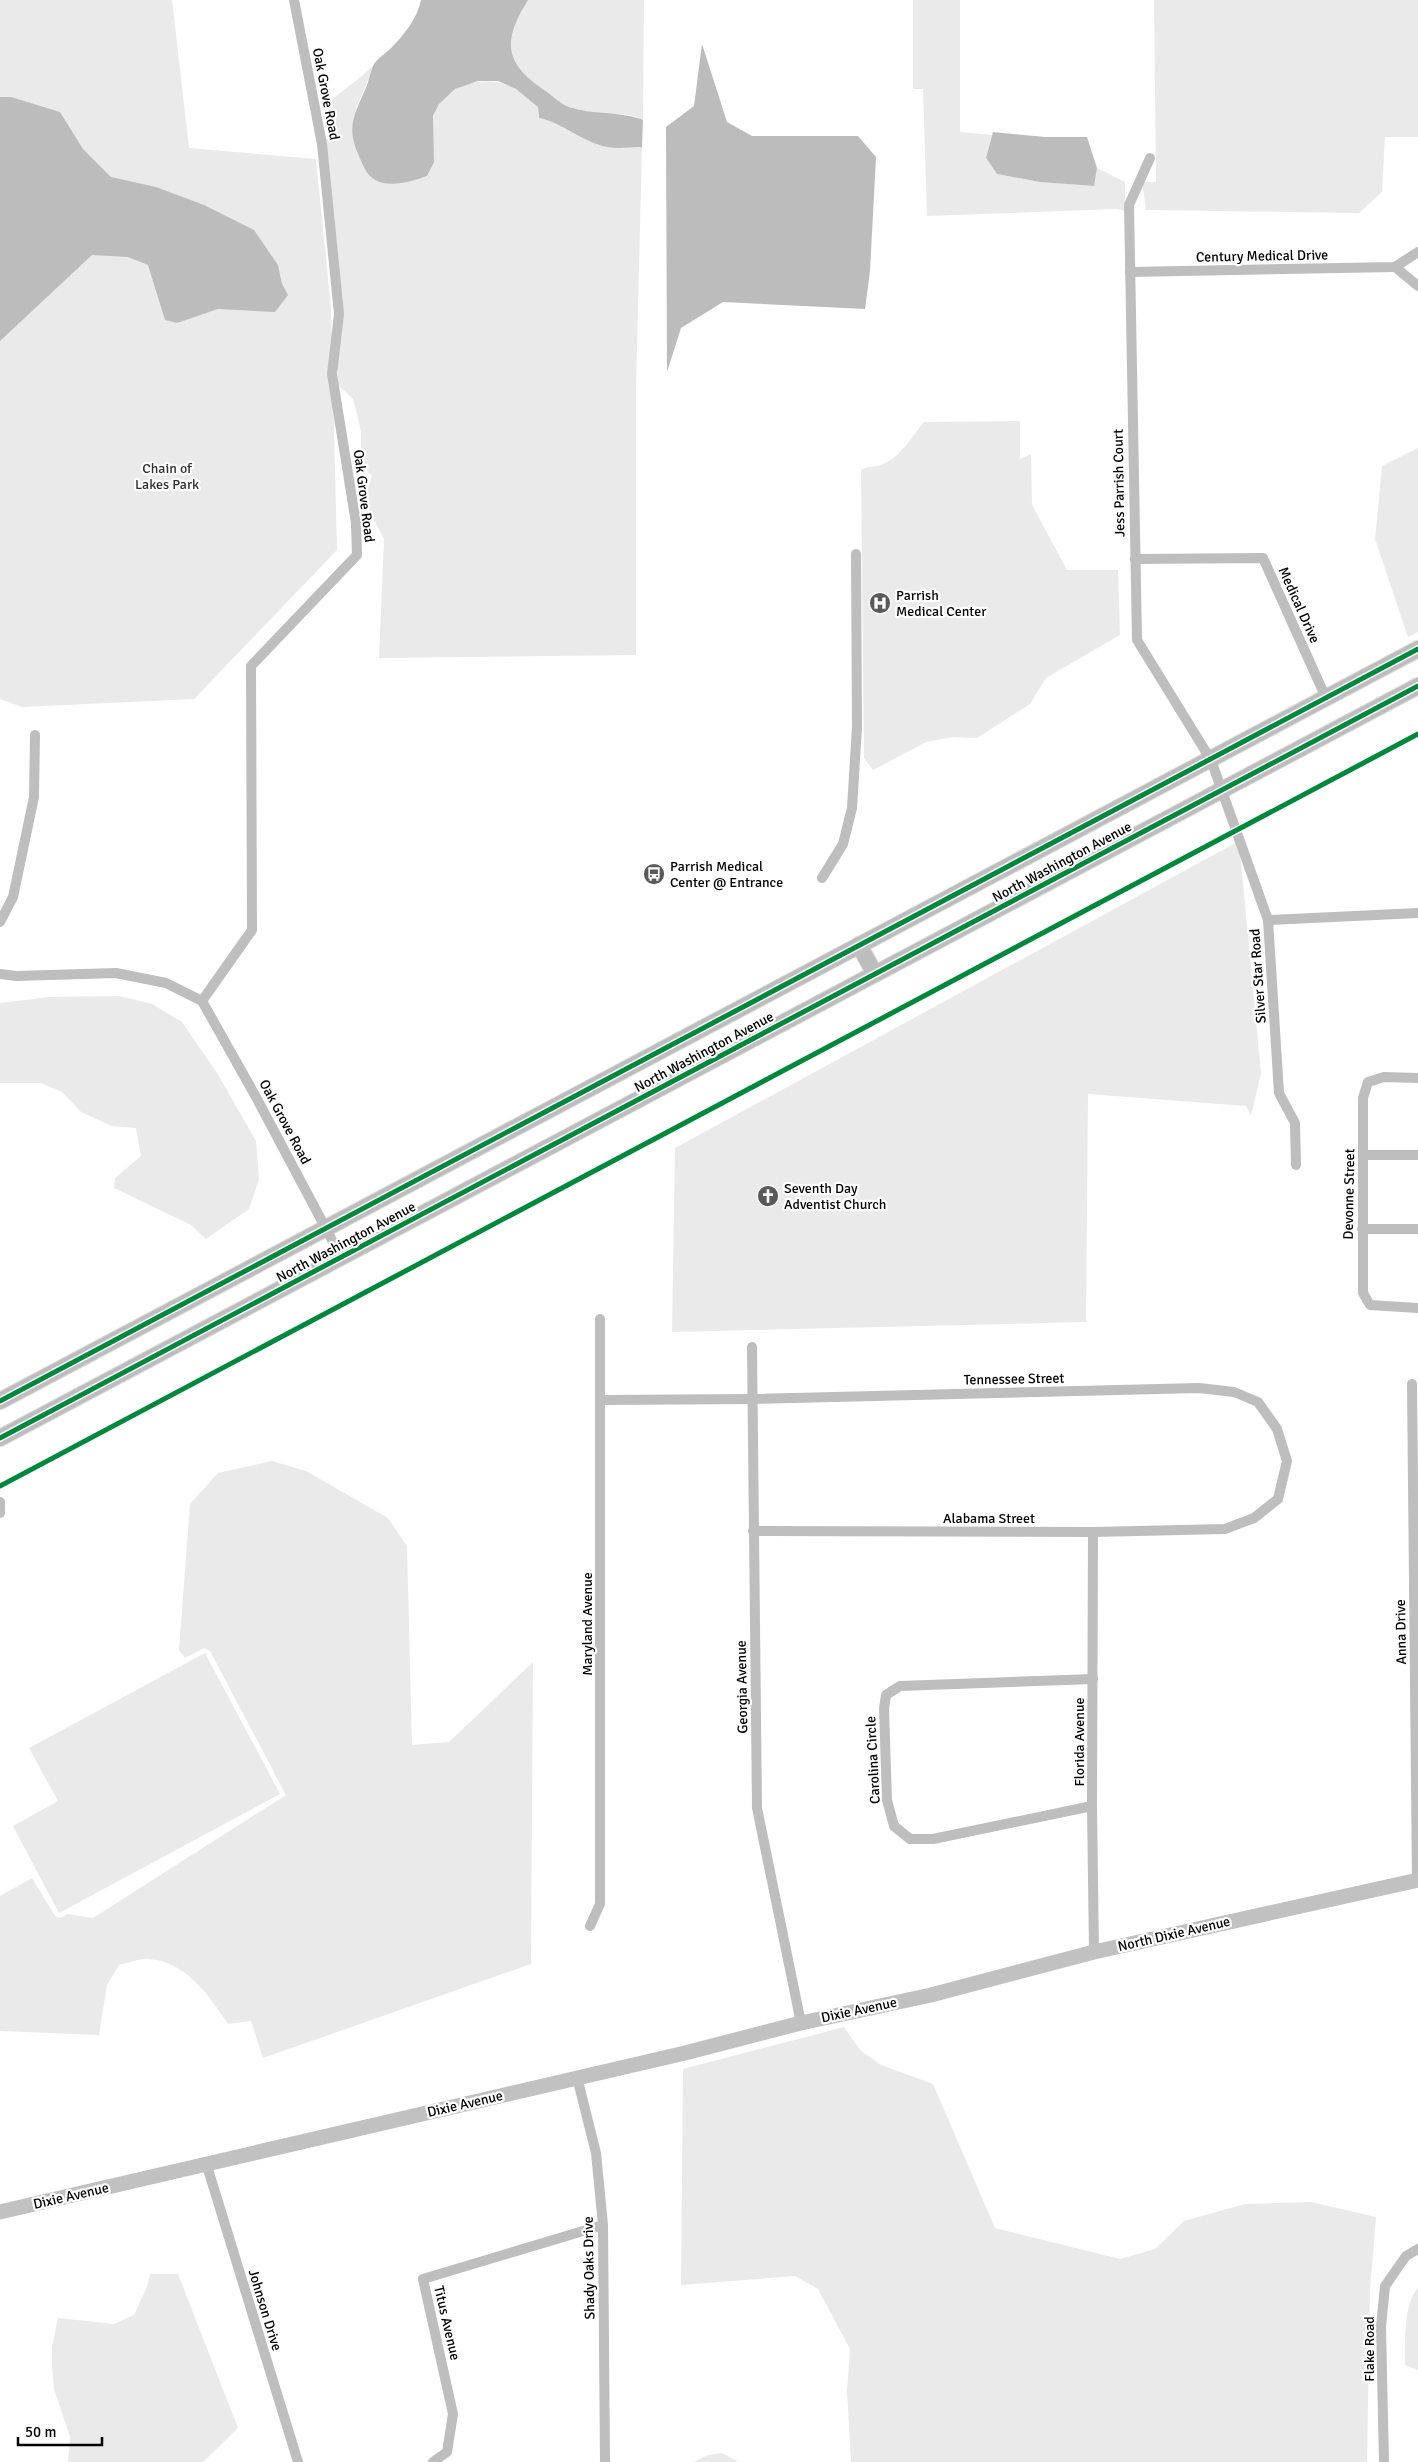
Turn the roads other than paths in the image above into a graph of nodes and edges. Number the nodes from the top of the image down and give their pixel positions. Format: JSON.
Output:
{"nodes":[{"id":1,"x":294,"y":0,"type":"edge"},
{"id":2,"x":1150,"y":158,"type":"dead end"},
{"id":3,"x":1418,"y":252,"type":"edge"},
{"id":4,"x":1395,"y":267,"type":"junction"},
{"id":5,"x":1130,"y":272,"type":"junction"},
{"id":6,"x":1418,"y":286,"type":"edge"},
{"id":7,"x":856,"y":554,"type":"dead end"},
{"id":8,"x":1134,"y":559,"type":"junction"},
{"id":9,"x":1418,"y":649,"type":"edge"},
{"id":10,"x":1418,"y":686,"type":"edge"},
{"id":11,"x":1326,"y":698,"type":"junction"},
{"id":12,"x":35,"y":735,"type":"dead end"},
{"id":13,"x":1211,"y":760,"type":"junction"},
{"id":14,"x":1222,"y":790,"type":"junction"},
{"id":15,"x":822,"y":878,"type":"dead end"},
{"id":16,"x":1418,"y":913,"type":"edge"},
{"id":17,"x":1268,"y":920,"type":"junction"},
{"id":18,"x":0,"y":922,"type":"edge"},
{"id":19,"x":859,"y":945,"type":"junction"},
{"id":20,"x":0,"y":974,"type":"edge"},
{"id":21,"x":875,"y":974,"type":"junction"},
{"id":22,"x":202,"y":1001,"type":"junction"},
{"id":23,"x":1418,"y":1078,"type":"edge"},
{"id":24,"x":1418,"y":1154,"type":"edge"},
{"id":25,"x":1363,"y":1155,"type":"junction"},
{"id":26,"x":1296,"y":1165,"type":"dead end"},
{"id":27,"x":325,"y":1229,"type":"junction"},
{"id":28,"x":1362,"y":1229,"type":"junction"},
{"id":29,"x":1418,"y":1229,"type":"edge"},
{"id":30,"x":340,"y":1257,"type":"junction"},
{"id":31,"x":1418,"y":1308,"type":"edge"},
{"id":32,"x":600,"y":1319,"type":"dead end"},
{"id":33,"x":752,"y":1347,"type":"dead end"},
{"id":34,"x":1412,"y":1384,"type":"dead end"},
{"id":35,"x":752,"y":1399,"type":"junction"},
{"id":36,"x":0,"y":1400,"type":"edge"},
{"id":37,"x":602,"y":1400,"type":"junction"},
{"id":38,"x":0,"y":1438,"type":"edge"},
{"id":39,"x":0,"y":1502,"type":"edge"},
{"id":40,"x":0,"y":1513,"type":"edge"},
{"id":41,"x":1226,"y":1529,"type":"joint"},
{"id":42,"x":753,"y":1531,"type":"junction"},
{"id":43,"x":1093,"y":1532,"type":"junction"},
{"id":44,"x":1093,"y":1679,"type":"junction"},
{"id":45,"x":1092,"y":1806,"type":"junction"},
{"id":46,"x":1418,"y":1880,"type":"edge"},
{"id":47,"x":590,"y":1926,"type":"dead end"},
{"id":48,"x":1094,"y":1952,"type":"junction"},
{"id":49,"x":931,"y":1995,"type":"joint"},
{"id":50,"x":800,"y":2023,"type":"junction"},
{"id":51,"x":578,"y":2077,"type":"junction"},
{"id":52,"x":207,"y":2166,"type":"junction"},
{"id":53,"x":0,"y":2212,"type":"edge"},
{"id":54,"x":603,"y":2225,"type":"junction"},
{"id":55,"x":1418,"y":2250,"type":"edge"},
{"id":56,"x":298,"y":2462,"type":"edge"},
{"id":57,"x":433,"y":2462,"type":"edge"},
{"id":58,"x":604,"y":2462,"type":"edge"},
{"id":59,"x":1384,"y":2462,"type":"edge"}],
"edges":[{"from":1,"to":22,"type":"street","name":"Oak Grove Road"},
{"from":2,"to":5,"type":"street","name":"Jess Parrish Court"},
{"from":3,"to":4,"type":"street"},
{"from":4,"to":5,"type":"street","name":"Century Medical Drive"},
{"from":4,"to":6,"type":"street"},
{"from":5,"to":8,"type":"street","name":"Jess Parrish Court"},
{"from":7,"to":15,"type":"street"},
{"from":8,"to":11,"type":"street","name":"Medical Drive"},
{"from":8,"to":13,"type":"street","name":"Jess Parrish Court"},
{"from":9,"to":11,"type":"main road","name":"North Washington Avenue"},
{"from":10,"to":14,"type":"main road","name":"North Washington Avenue"},
{"from":11,"to":13,"type":"main road","name":"North Washington Avenue"},
{"from":12,"to":18,"type":"street"},
{"from":13,"to":14,"type":"street","name":"Jess Parrish Court"},
{"from":13,"to":19,"type":"main road","name":"North Washington Avenue"},
{"from":14,"to":17,"type":"street","name":"Silver Star Road"},
{"from":14,"to":21,"type":"main road","name":"North Washington Avenue"},
{"from":16,"to":17,"type":"street"},
{"from":17,"to":26,"type":"street","name":"Silver Star Road"},
{"from":19,"to":21,"type":"main road"},
{"from":19,"to":27,"type":"main road","name":"North Washington Avenue"},
{"from":20,"to":22,"type":"street"},
{"from":21,"to":30,"type":"main road","name":"North Washington Avenue"},
{"from":22,"to":27,"type":"street","name":"Oak Grove Road"},
{"from":23,"to":25,"type":"street","name":"Devonne Street"},
{"from":24,"to":25,"type":"street"},
{"from":25,"to":28,"type":"street","name":"Devonne Street"},
{"from":27,"to":30,"type":"street","name":"Oak Grove Road"},
{"from":27,"to":36,"type":"main road","name":"North Washington Avenue"},
{"from":28,"to":29,"type":"street"},
{"from":28,"to":31,"type":"street","name":"Devonne Street"},
{"from":30,"to":38,"type":"main road","name":"North Washington Avenue"},
{"from":32,"to":37,"type":"street","name":"Maryland Avenue"},
{"from":33,"to":35,"type":"street","name":"Georgia Avenue"},
{"from":34,"to":46,"type":"street","name":"Anna Drive"},
{"from":35,"to":37,"type":"street","name":"Tennessee Street"},
{"from":35,"to":41,"type":"street","name":"Tennessee Street"},
{"from":35,"to":42,"type":"street","name":"Georgia Avenue"},
{"from":37,"to":47,"type":"street","name":"Maryland Avenue"},
{"from":39,"to":40,"type":"street"},
{"from":41,"to":43,"type":"street","name":"Alabama Street"},
{"from":42,"to":43,"type":"street","name":"Alabama Street"},
{"from":42,"to":50,"type":"street","name":"Georgia Avenue"},
{"from":43,"to":44,"type":"street","name":"Florida Avenue"},
{"from":44,"to":45,"type":"street","name":"Florida Avenue"},
{"from":44,"to":45,"type":"street","name":"Carolina Circle"},
{"from":45,"to":48,"type":"street","name":"Florida Avenue"},
{"from":46,"to":48,"type":"street","name":"North Dixie Avenue"},
{"from":48,"to":49,"type":"street","name":"North Dixie Avenue"},
{"from":49,"to":50,"type":"street","name":"Dixie Avenue"},
{"from":50,"to":51,"type":"street","name":"Dixie Avenue"},
{"from":51,"to":52,"type":"street","name":"Dixie Avenue"},
{"from":51,"to":54,"type":"street","name":"Shady Oaks Drive"},
{"from":52,"to":53,"type":"street","name":"Dixie Avenue"},
{"from":52,"to":56,"type":"street","name":"Johnson Drive"},
{"from":54,"to":57,"type":"street","name":"Titus Avenue"},
{"from":54,"to":58,"type":"street","name":"Shady Oaks Drive"},
{"from":55,"to":59,"type":"street","name":"Flake Road"}]}
